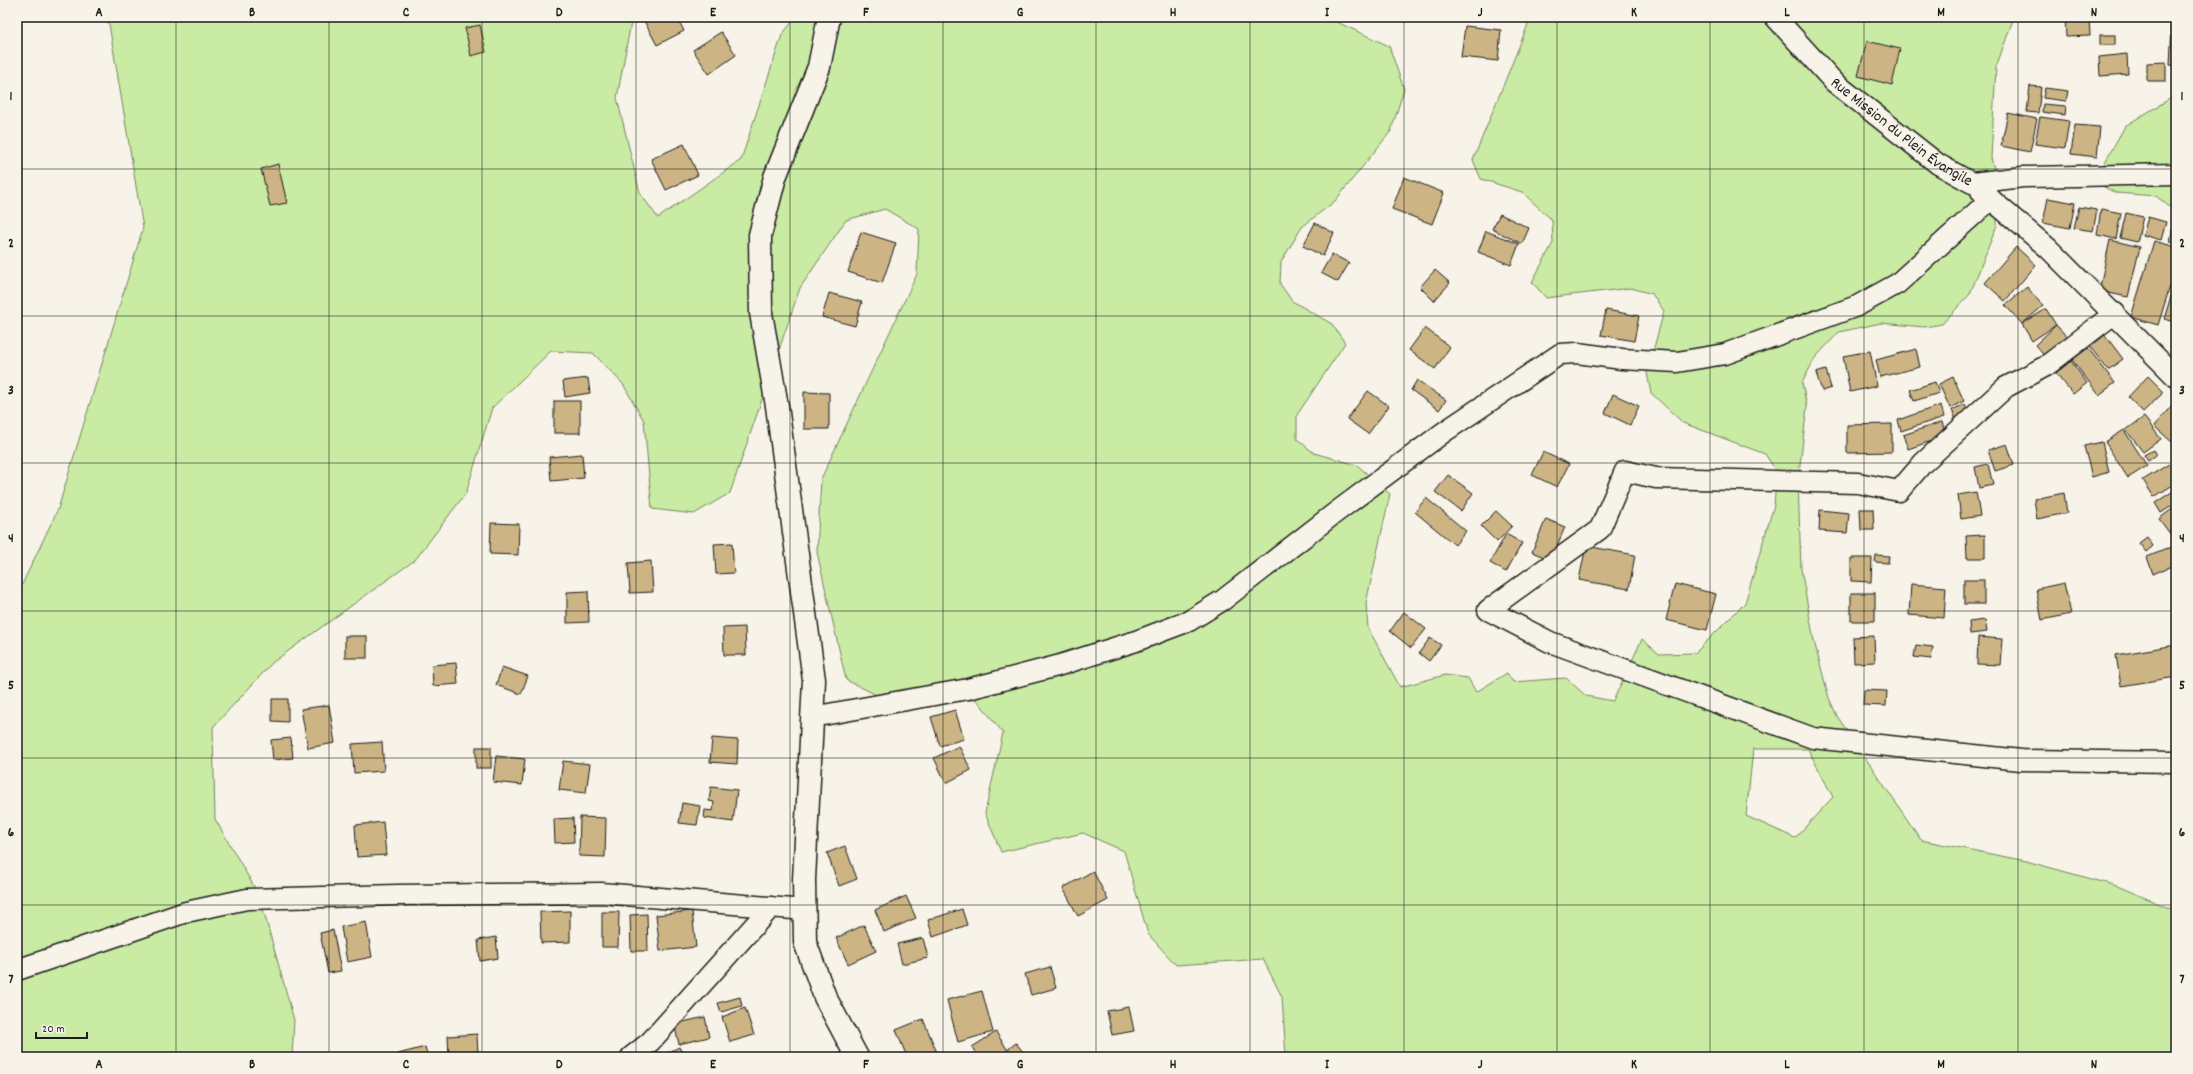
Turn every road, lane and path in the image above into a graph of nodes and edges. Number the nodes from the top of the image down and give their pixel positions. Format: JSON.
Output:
{"nodes":[{"id":1,"x":829,"y":17,"type":"edge"},
{"id":2,"x":1776,"y":17,"type":"edge"},
{"id":3,"x":2176,"y":174,"type":"edge"},
{"id":4,"x":1972,"y":183,"type":"junction"},
{"id":5,"x":1991,"y":200,"type":"junction"},
{"id":6,"x":2114,"y":313,"type":"junction"},
{"id":7,"x":2176,"y":377,"type":"edge"},
{"id":8,"x":812,"y":717,"type":"junction"},
{"id":9,"x":2176,"y":762,"type":"edge"},
{"id":10,"x":771,"y":907,"type":"junction"},
{"id":11,"x":804,"y":910,"type":"junction"},
{"id":12,"x":17,"y":970,"type":"edge"},
{"id":13,"x":631,"y":1057,"type":"edge"},
{"id":14,"x":857,"y":1057,"type":"edge"}],
"edges":[{"from":1,"to":8,"type":"street"},
{"from":2,"to":4,"type":"street","name":"Rue Mission du Plein Évangile"},
{"from":3,"to":4,"type":"street","name":"Rue Mission du Plein Évangile"},
{"from":4,"to":5,"type":"street"},
{"from":5,"to":6,"type":"street"},
{"from":5,"to":8,"type":"street"},
{"from":6,"to":7,"type":"street"},
{"from":6,"to":9,"type":"street"},
{"from":8,"to":11,"type":"street"},
{"from":10,"to":11,"type":"street"},
{"from":10,"to":12,"type":"street"},
{"from":10,"to":13,"type":"street"},
{"from":11,"to":14,"type":"street"}]}
